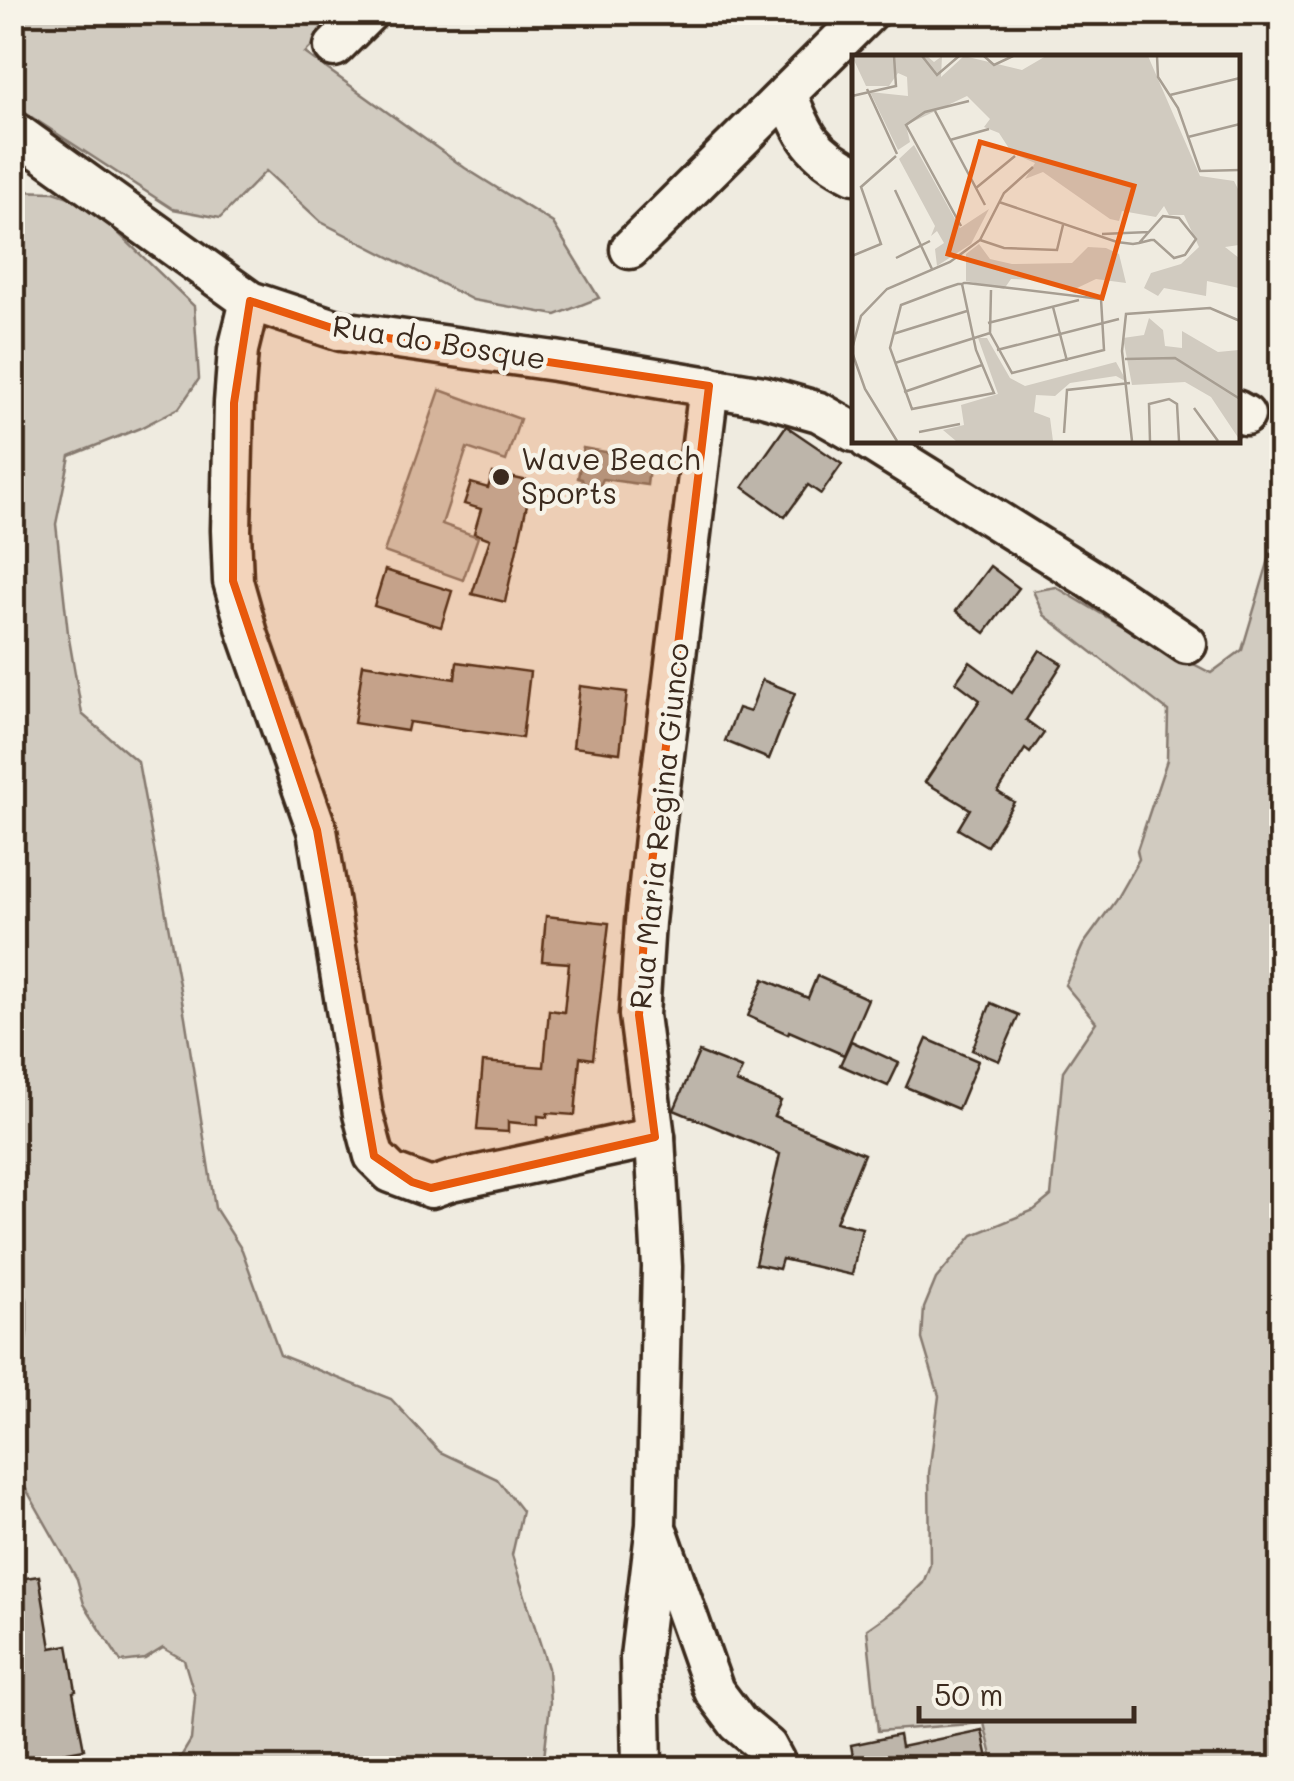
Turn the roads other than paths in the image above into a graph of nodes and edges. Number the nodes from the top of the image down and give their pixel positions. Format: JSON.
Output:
{"nodes":[{"id":1,"x":368,"y":12,"type":"edge"},
{"id":2,"x":869,"y":12,"type":"edge"},
{"id":3,"x":334,"y":47,"type":"dead end"},
{"id":4,"x":787,"y":92,"type":"junction"},
{"id":5,"x":12,"y":130,"type":"edge"},
{"id":6,"x":852,"y":173,"type":"edge"},
{"id":7,"x":630,"y":249,"type":"dead end"},
{"id":8,"x":250,"y":301,"type":"junction"},
{"id":9,"x":709,"y":386,"type":"junction"},
{"id":10,"x":852,"y":431,"type":"edge"},
{"id":11,"x":871,"y":442,"type":"edge"},
{"id":12,"x":1187,"y":644,"type":"dead end"},
{"id":13,"x":655,"y":1137,"type":"junction"},
{"id":14,"x":656,"y":1525,"type":"junction"},
{"id":15,"x":642,"y":1768,"type":"edge"},
{"id":16,"x":774,"y":1768,"type":"edge"}],
"edges":[{"from":1,"to":3,"type":"street"},
{"from":2,"to":4,"type":"street"},
{"from":4,"to":6,"type":"street"},
{"from":4,"to":7,"type":"street"},
{"from":5,"to":8,"type":"street","name":"Rua do Bosque"},
{"from":8,"to":9,"type":"street","name":"Rua do Bosque"},
{"from":8,"to":13,"type":"street"},
{"from":9,"to":10,"type":"street","name":"Rua do Bosque"},
{"from":9,"to":13,"type":"street","name":"Rua Maria Regina Giunco"},
{"from":11,"to":12,"type":"street"},
{"from":13,"to":14,"type":"street","name":"Rua Maria Regina Giunco"},
{"from":14,"to":15,"type":"street","name":"Rua Maria Regina Giunco"},
{"from":14,"to":16,"type":"street"}]}
